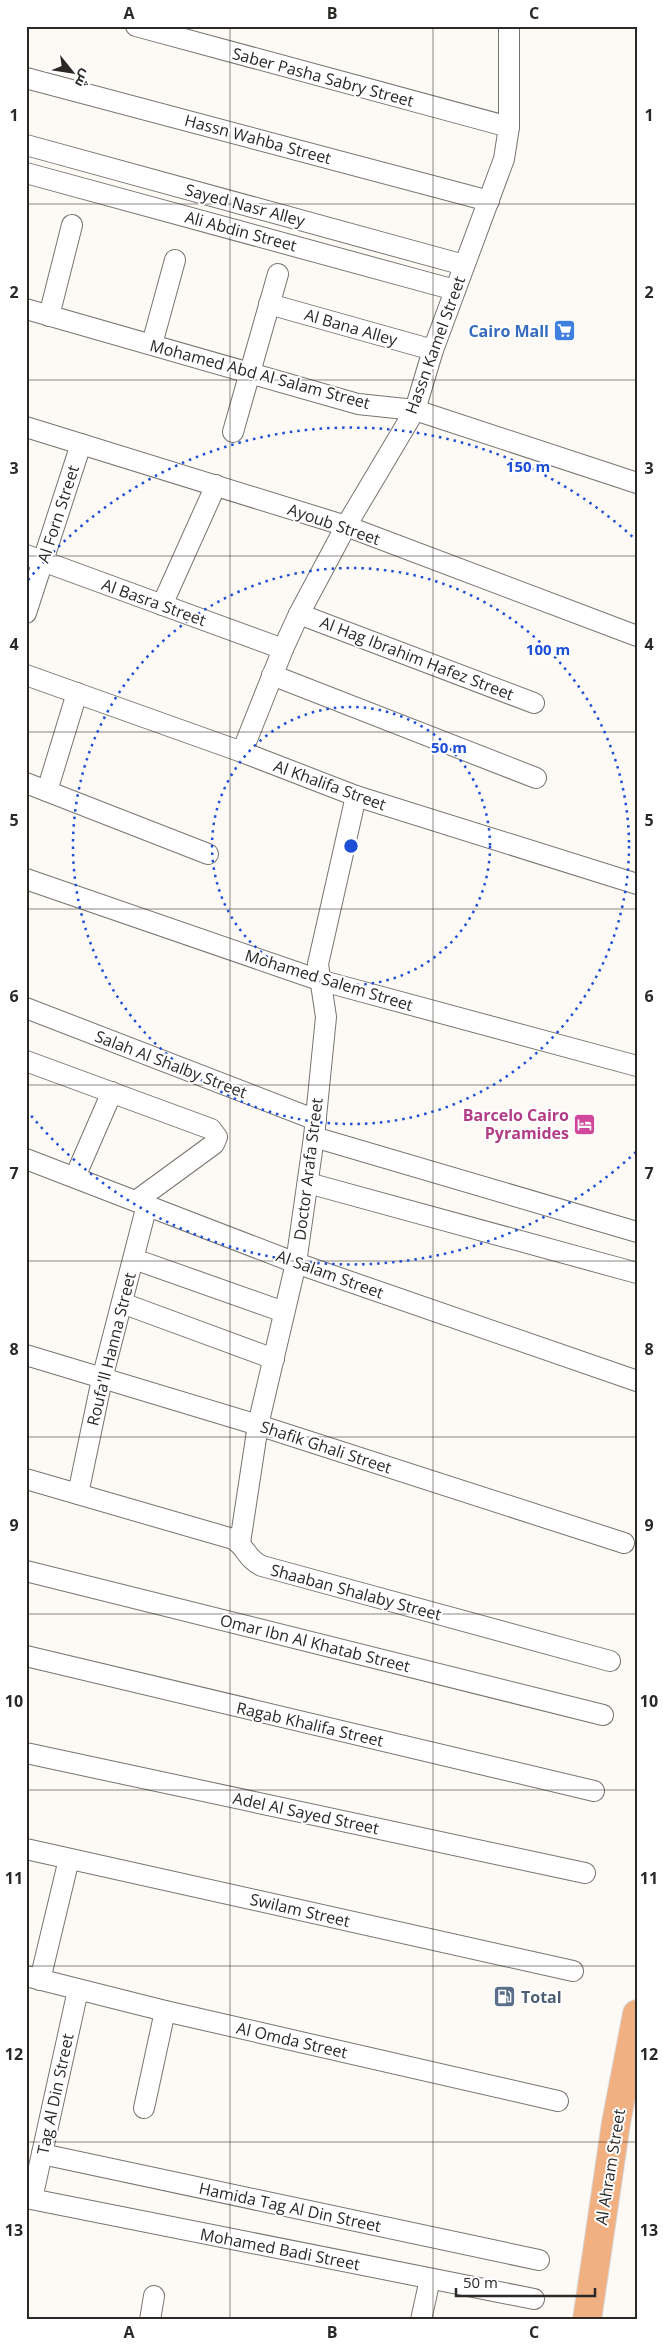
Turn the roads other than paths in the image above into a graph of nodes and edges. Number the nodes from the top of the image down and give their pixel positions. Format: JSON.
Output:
{"nodes":[{"id":1,"x":136,"y":26,"type":"edge"},
{"id":2,"x":509,"y":26,"type":"edge"},
{"id":3,"x":26,"y":78,"type":"edge"},
{"id":4,"x":509,"y":127,"type":"junction"},
{"id":5,"x":26,"y":145,"type":"edge"},
{"id":6,"x":26,"y":173,"type":"edge"},
{"id":7,"x":489,"y":201,"type":"junction"},
{"id":8,"x":72,"y":225,"type":"dead end"},
{"id":9,"x":175,"y":260,"type":"dead end"},
{"id":10,"x":464,"y":265,"type":"junction"},
{"id":11,"x":278,"y":274,"type":"dead end"},
{"id":12,"x":455,"y":290,"type":"junction"},
{"id":13,"x":269,"y":304,"type":"junction"},
{"id":14,"x":26,"y":309,"type":"edge"},
{"id":15,"x":49,"y":316,"type":"junction"},
{"id":16,"x":152,"y":344,"type":"junction"},
{"id":17,"x":433,"y":350,"type":"junction"},
{"id":18,"x":250,"y":373,"type":"junction"},
{"id":19,"x":415,"y":410,"type":"junction"},
{"id":20,"x":26,"y":427,"type":"edge"},
{"id":21,"x":233,"y":432,"type":"dead end"},
{"id":22,"x":81,"y":444,"type":"junction"},
{"id":23,"x":637,"y":483,"type":"edge"},
{"id":24,"x":216,"y":485,"type":"junction"},
{"id":25,"x":346,"y":526,"type":"junction"},
{"id":26,"x":35,"y":558,"type":"edge"},
{"id":27,"x":162,"y":605,"type":"junction"},
{"id":28,"x":26,"y":613,"type":"edge"},
{"id":29,"x":300,"y":614,"type":"junction"},
{"id":30,"x":637,"y":636,"type":"edge"},
{"id":31,"x":283,"y":649,"type":"junction"},
{"id":32,"x":26,"y":675,"type":"edge"},
{"id":33,"x":272,"y":675,"type":"junction"},
{"id":34,"x":77,"y":693,"type":"junction"},
{"id":35,"x":534,"y":703,"type":"dead end"},
{"id":36,"x":242,"y":752,"type":"junction"},
{"id":37,"x":536,"y":778,"type":"dead end"},
{"id":38,"x":26,"y":783,"type":"edge"},
{"id":39,"x":47,"y":791,"type":"junction"},
{"id":40,"x":356,"y":796,"type":"junction"},
{"id":41,"x":208,"y":854,"type":"dead end"},
{"id":42,"x":26,"y":879,"type":"edge"},
{"id":43,"x":637,"y":884,"type":"edge"},
{"id":44,"x":319,"y":980,"type":"junction"},
{"id":45,"x":26,"y":1008,"type":"edge"},
{"id":46,"x":26,"y":1061,"type":"edge"},
{"id":47,"x":637,"y":1066,"type":"edge"},
{"id":48,"x":112,"y":1092,"type":"junction"},
{"id":49,"x":315,"y":1129,"type":"junction"},
{"id":50,"x":26,"y":1158,"type":"edge"},
{"id":51,"x":75,"y":1177,"type":"junction"},
{"id":52,"x":308,"y":1183,"type":"junction"},
{"id":53,"x":142,"y":1203,"type":"junction"},
{"id":54,"x":637,"y":1232,"type":"edge"},
{"id":55,"x":134,"y":1259,"type":"junction"},
{"id":56,"x":296,"y":1263,"type":"junction"},
{"id":57,"x":635,"y":1271,"type":"edge"},
{"id":58,"x":122,"y":1303,"type":"junction"},
{"id":59,"x":284,"y":1312,"type":"junction"},
{"id":60,"x":26,"y":1355,"type":"edge"},
{"id":61,"x":274,"y":1359,"type":"junction"},
{"id":62,"x":102,"y":1379,"type":"junction"},
{"id":63,"x":637,"y":1381,"type":"edge"},
{"id":64,"x":258,"y":1425,"type":"junction"},
{"id":65,"x":26,"y":1479,"type":"edge"},
{"id":66,"x":78,"y":1494,"type":"junction"},
{"id":67,"x":240,"y":1543,"type":"junction"},
{"id":68,"x":624,"y":1543,"type":"dead end"},
{"id":69,"x":26,"y":1571,"type":"edge"},
{"id":70,"x":26,"y":1656,"type":"edge"},
{"id":71,"x":610,"y":1661,"type":"dead end"},
{"id":72,"x":604,"y":1715,"type":"dead end"},
{"id":73,"x":26,"y":1753,"type":"edge"},
{"id":74,"x":594,"y":1792,"type":"dead end"},
{"id":75,"x":26,"y":1849,"type":"edge"},
{"id":76,"x":69,"y":1859,"type":"junction"},
{"id":77,"x":585,"y":1873,"type":"dead end"},
{"id":78,"x":573,"y":1971,"type":"dead end"},
{"id":79,"x":33,"y":1978,"type":"edge"},
{"id":80,"x":78,"y":1990,"type":"junction"},
{"id":81,"x":166,"y":2011,"type":"junction"},
{"id":82,"x":637,"y":2014,"type":"edge"},
{"id":83,"x":558,"y":2101,"type":"dead end"},
{"id":84,"x":144,"y":2108,"type":"dead end"},
{"id":85,"x":42,"y":2154,"type":"junction"},
{"id":86,"x":29,"y":2198,"type":"edge"},
{"id":87,"x":539,"y":2260,"type":"dead end"},
{"id":88,"x":430,"y":2279,"type":"junction"},
{"id":89,"x":154,"y":2296,"type":"dead end"},
{"id":90,"x":534,"y":2299,"type":"dead end"},
{"id":91,"x":150,"y":2320,"type":"edge"},
{"id":92,"x":421,"y":2320,"type":"edge"},
{"id":93,"x":588,"y":2320,"type":"edge"}],
"edges":[{"from":1,"to":4,"type":"street","name":"Saber Pasha Sabry Street"},
{"from":2,"to":4,"type":"street","name":"Hassn Kamel Street"},
{"from":3,"to":7,"type":"street","name":"Hassn Wahba Street"},
{"from":4,"to":7,"type":"street","name":"Hassn Kamel Street"},
{"from":5,"to":10,"type":"street","name":"Sayed Nasr Alley"},
{"from":6,"to":12,"type":"street","name":"Ali Abdin Street"},
{"from":7,"to":10,"type":"street","name":"Hassn Kamel Street"},
{"from":8,"to":15,"type":"street"},
{"from":9,"to":16,"type":"street"},
{"from":10,"to":12,"type":"street","name":"Hassn Kamel Street"},
{"from":11,"to":13,"type":"street"},
{"from":12,"to":17,"type":"street","name":"Hassn Kamel Street"},
{"from":13,"to":17,"type":"street","name":"Al Bana Alley"},
{"from":13,"to":18,"type":"street"},
{"from":14,"to":15,"type":"street","name":"Mohamed Abd Al Salam Street"},
{"from":15,"to":16,"type":"street","name":"Mohamed Abd Al Salam Street"},
{"from":16,"to":18,"type":"street","name":"Mohamed Abd Al Salam Street"},
{"from":17,"to":19,"type":"street","name":"Hassn Kamel Street"},
{"from":18,"to":19,"type":"street","name":"Mohamed Abd Al Salam Street"},
{"from":18,"to":21,"type":"street"},
{"from":19,"to":23,"type":"street","name":"Mohamed Abd Al Salam Street"},
{"from":19,"to":25,"type":"street","name":"Hassn Kamel Street"},
{"from":20,"to":22,"type":"street","name":"Ayoub Street"},
{"from":22,"to":24,"type":"street","name":"Ayoub Street"},
{"from":22,"to":26,"type":"street","name":"Al Forn Street"},
{"from":24,"to":25,"type":"street","name":"Ayoub Street"},
{"from":24,"to":27,"type":"street"},
{"from":25,"to":29,"type":"street","name":"Hassn Kamel Street"},
{"from":25,"to":30,"type":"street","name":"Ayoub Street"},
{"from":26,"to":27,"type":"street","name":"Al Basra Street"},
{"from":26,"to":28,"type":"street","name":"Al Forn Street"},
{"from":27,"to":31,"type":"street","name":"Al Basra Street"},
{"from":29,"to":31,"type":"street","name":"Hassn Kamel Street"},
{"from":29,"to":35,"type":"street","name":"Al Hag Ibrahim Hafez Street"},
{"from":31,"to":33,"type":"street","name":"Hassn Kamel Street"},
{"from":32,"to":34,"type":"street","name":"Al Khalifa Street"},
{"from":33,"to":36,"type":"street","name":"Hassn Kamel Street"},
{"from":33,"to":37,"type":"street"},
{"from":34,"to":36,"type":"street","name":"Al Khalifa Street"},
{"from":34,"to":39,"type":"street"},
{"from":36,"to":40,"type":"street","name":"Al Khalifa Street"},
{"from":38,"to":39,"type":"street"},
{"from":39,"to":41,"type":"street"},
{"from":40,"to":43,"type":"street","name":"Al Khalifa Street"},
{"from":40,"to":44,"type":"street","name":"Doctor Arafa Street"},
{"from":42,"to":44,"type":"street","name":"Mohamed Salem Street"},
{"from":44,"to":47,"type":"street","name":"Mohamed Salem Street"},
{"from":44,"to":49,"type":"street","name":"Doctor Arafa Street"},
{"from":45,"to":49,"type":"street","name":"Salah Al Shalby Street"},
{"from":46,"to":48,"type":"street"},
{"from":48,"to":51,"type":"street"},
{"from":48,"to":53,"type":"street"},
{"from":49,"to":52,"type":"street","name":"Doctor Arafa Street"},
{"from":49,"to":54,"type":"street","name":"Salah Al Shalby Street"},
{"from":50,"to":51,"type":"street","name":"Al Salam Street"},
{"from":51,"to":53,"type":"street","name":"Al Salam Street"},
{"from":52,"to":56,"type":"street","name":"Doctor Arafa Street"},
{"from":52,"to":57,"type":"street"},
{"from":53,"to":55,"type":"street","name":"Roufa'll Hanna Street"},
{"from":53,"to":56,"type":"street","name":"Al Salam Street"},
{"from":55,"to":58,"type":"street","name":"Roufa'll Hanna Street"},
{"from":55,"to":59,"type":"street"},
{"from":56,"to":59,"type":"street","name":"Doctor Arafa Street"},
{"from":56,"to":63,"type":"street","name":"Al Salam Street"},
{"from":58,"to":61,"type":"street"},
{"from":58,"to":62,"type":"street","name":"Roufa'll Hanna Street"},
{"from":59,"to":61,"type":"street","name":"Doctor Arafa Street"},
{"from":60,"to":62,"type":"street","name":"Shafik Ghali Street"},
{"from":61,"to":64,"type":"street","name":"Doctor Arafa Street"},
{"from":62,"to":64,"type":"street","name":"Shafik Ghali Street"},
{"from":62,"to":66,"type":"street","name":"Roufa'll Hanna Street"},
{"from":64,"to":67,"type":"street","name":"Doctor Arafa Street"},
{"from":64,"to":68,"type":"street","name":"Shafik Ghali Street"},
{"from":65,"to":66,"type":"street"},
{"from":66,"to":67,"type":"street"},
{"from":67,"to":71,"type":"street","name":"Shaaban Shalaby Street"},
{"from":69,"to":72,"type":"street","name":"Omar Ibn Al Khatab Street"},
{"from":70,"to":74,"type":"street","name":"Ragab Khalifa Street"},
{"from":73,"to":77,"type":"street","name":"Adel Al Sayed Street"},
{"from":75,"to":76,"type":"street","name":"Swilam Street"},
{"from":76,"to":78,"type":"street","name":"Swilam Street"},
{"from":76,"to":79,"type":"street"},
{"from":79,"to":80,"type":"street","name":"Al Omda Street"},
{"from":80,"to":81,"type":"street","name":"Al Omda Street"},
{"from":80,"to":85,"type":"street","name":"Tag Al Din Street"},
{"from":81,"to":83,"type":"street","name":"Al Omda Street"},
{"from":81,"to":84,"type":"street"},
{"from":82,"to":93,"type":"main road","name":"Al Ahram Street"},
{"from":85,"to":86,"type":"street","name":"Tag Al Din Street"},
{"from":85,"to":87,"type":"street","name":"Hamida Tag Al Din Street"},
{"from":86,"to":88,"type":"street","name":"Mohamed Badi Street"},
{"from":88,"to":90,"type":"street","name":"Mohamed Badi Street"},
{"from":88,"to":92,"type":"street"},
{"from":89,"to":91,"type":"street"}]}
